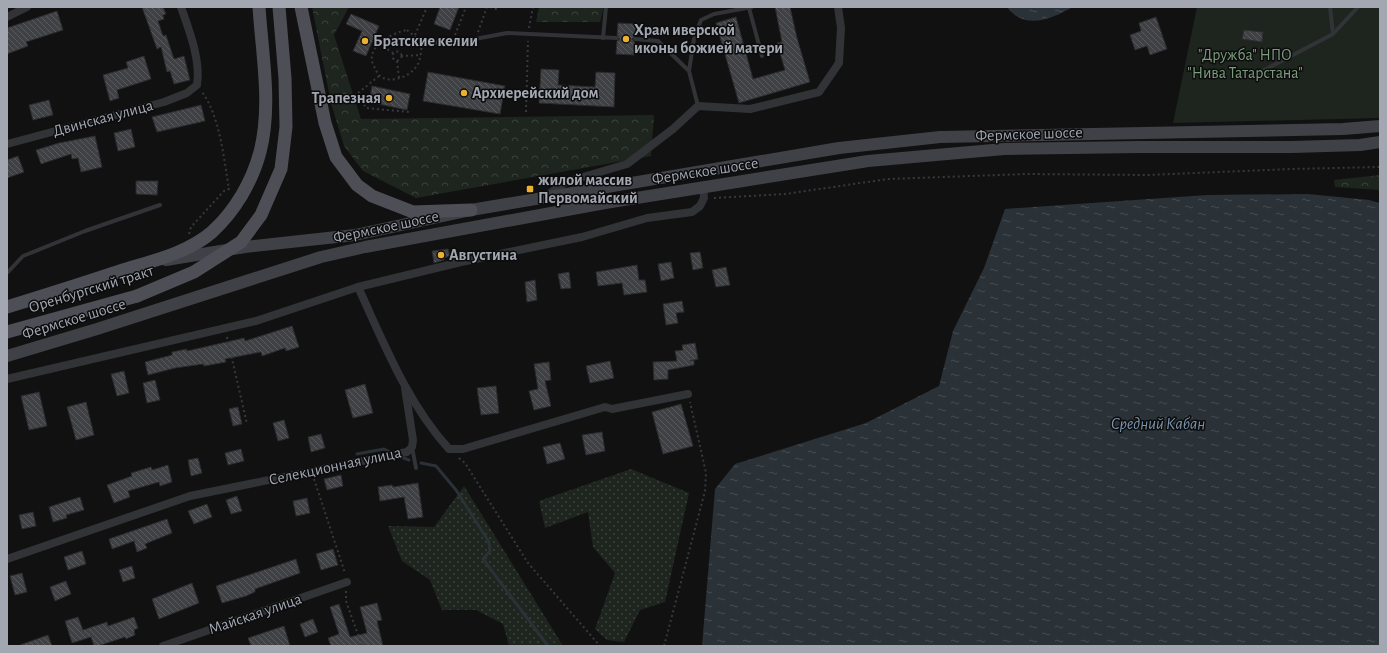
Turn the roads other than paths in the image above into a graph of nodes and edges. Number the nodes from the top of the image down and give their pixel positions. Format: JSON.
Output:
{"nodes":[{"id":1,"x":27,"y":7,"type":"edge"},
{"id":2,"x":181,"y":7,"type":"edge"},
{"id":3,"x":259,"y":7,"type":"edge"},
{"id":4,"x":279,"y":7,"type":"edge"},
{"id":5,"x":301,"y":7,"type":"edge"},
{"id":6,"x":606,"y":7,"type":"edge"},
{"id":7,"x":838,"y":7,"type":"edge"},
{"id":8,"x":1330,"y":7,"type":"edge"},
{"id":9,"x":1358,"y":7,"type":"edge"},
{"id":10,"x":750,"y":8,"type":"edge"},
{"id":11,"x":7,"y":17,"type":"edge"},
{"id":12,"x":1333,"y":34,"type":"junction"},
{"id":13,"x":603,"y":38,"type":"junction"},
{"id":14,"x":617,"y":38,"type":"dead end"},
{"id":15,"x":635,"y":39,"type":"dead end"},
{"id":16,"x":422,"y":43,"type":"road end"},
{"id":17,"x":762,"y":56,"type":"dead end"},
{"id":18,"x":689,"y":71,"type":"junction"},
{"id":19,"x":1255,"y":75,"type":"dead end"},
{"id":20,"x":698,"y":106,"type":"junction"},
{"id":21,"x":1380,"y":126,"type":"edge"},
{"id":22,"x":1380,"y":142,"type":"edge"},
{"id":23,"x":7,"y":144,"type":"edge"},
{"id":24,"x":704,"y":193,"type":"junction"},
{"id":25,"x":542,"y":198,"type":"junction"},
{"id":26,"x":160,"y":205,"type":"dead end"},
{"id":27,"x":471,"y":210,"type":"junction"},
{"id":28,"x":139,"y":265,"type":"junction"},
{"id":29,"x":7,"y":273,"type":"edge"},
{"id":30,"x":358,"y":287,"type":"junction"},
{"id":31,"x":7,"y":307,"type":"edge"},
{"id":32,"x":7,"y":332,"type":"edge"},
{"id":33,"x":7,"y":356,"type":"edge"},
{"id":34,"x":7,"y":379,"type":"edge"},
{"id":35,"x":405,"y":388,"type":"junction"},
{"id":36,"x":688,"y":394,"type":"road end"},
{"id":37,"x":412,"y":447,"type":"junction"},
{"id":38,"x":416,"y":468,"type":"dead end"},
{"id":39,"x":7,"y":559,"type":"edge"},
{"id":40,"x":347,"y":582,"type":"road end"},
{"id":41,"x":163,"y":646,"type":"edge"}],
"edges":[{"from":1,"to":11,"type":"street"},
{"from":2,"to":23,"type":"street","name":"Двинская улица"},
{"from":3,"to":28,"type":"main road","name":"Оренбургский тракт"},
{"from":4,"to":32,"type":"main road","name":"Оренбургский тракт","bridge":true},
{"from":5,"to":27,"type":"main road"},
{"from":6,"to":13,"type":"lane"},
{"from":7,"to":20,"type":"street"},
{"from":8,"to":12,"type":"lane"},
{"from":9,"to":12,"type":"lane"},
{"from":10,"to":17,"type":"lane"},
{"from":10,"to":18,"type":"lane"},
{"from":12,"to":19,"type":"lane"},
{"from":13,"to":14,"type":"lane"},
{"from":13,"to":16,"type":"lane"},
{"from":15,"to":18,"type":"lane"},
{"from":18,"to":20,"type":"lane"},
{"from":20,"to":25,"type":"street"},
{"from":21,"to":25,"type":"main road","name":"Фермское шоссе"},
{"from":22,"to":24,"type":"main road","name":"Фермское шоссе"},
{"from":24,"to":30,"type":"street"},
{"from":24,"to":33,"type":"main road","name":"Фермское шоссе"},
{"from":25,"to":27,"type":"main road","name":"Фермское шоссе"},
{"from":26,"to":29,"type":"lane"},
{"from":27,"to":28,"type":"main road","name":"Фермское шоссе"},
{"from":28,"to":31,"type":"main road","name":"Оренбургский тракт"},
{"from":30,"to":34,"type":"street"},
{"from":30,"to":35,"type":"street"},
{"from":35,"to":36,"type":"street"},
{"from":35,"to":37,"type":"street","name":"Селекционная улица"},
{"from":37,"to":38,"type":"lane"},
{"from":37,"to":39,"type":"street","name":"Селекционная улица"},
{"from":40,"to":41,"type":"street","name":"Майская улица"}]}
